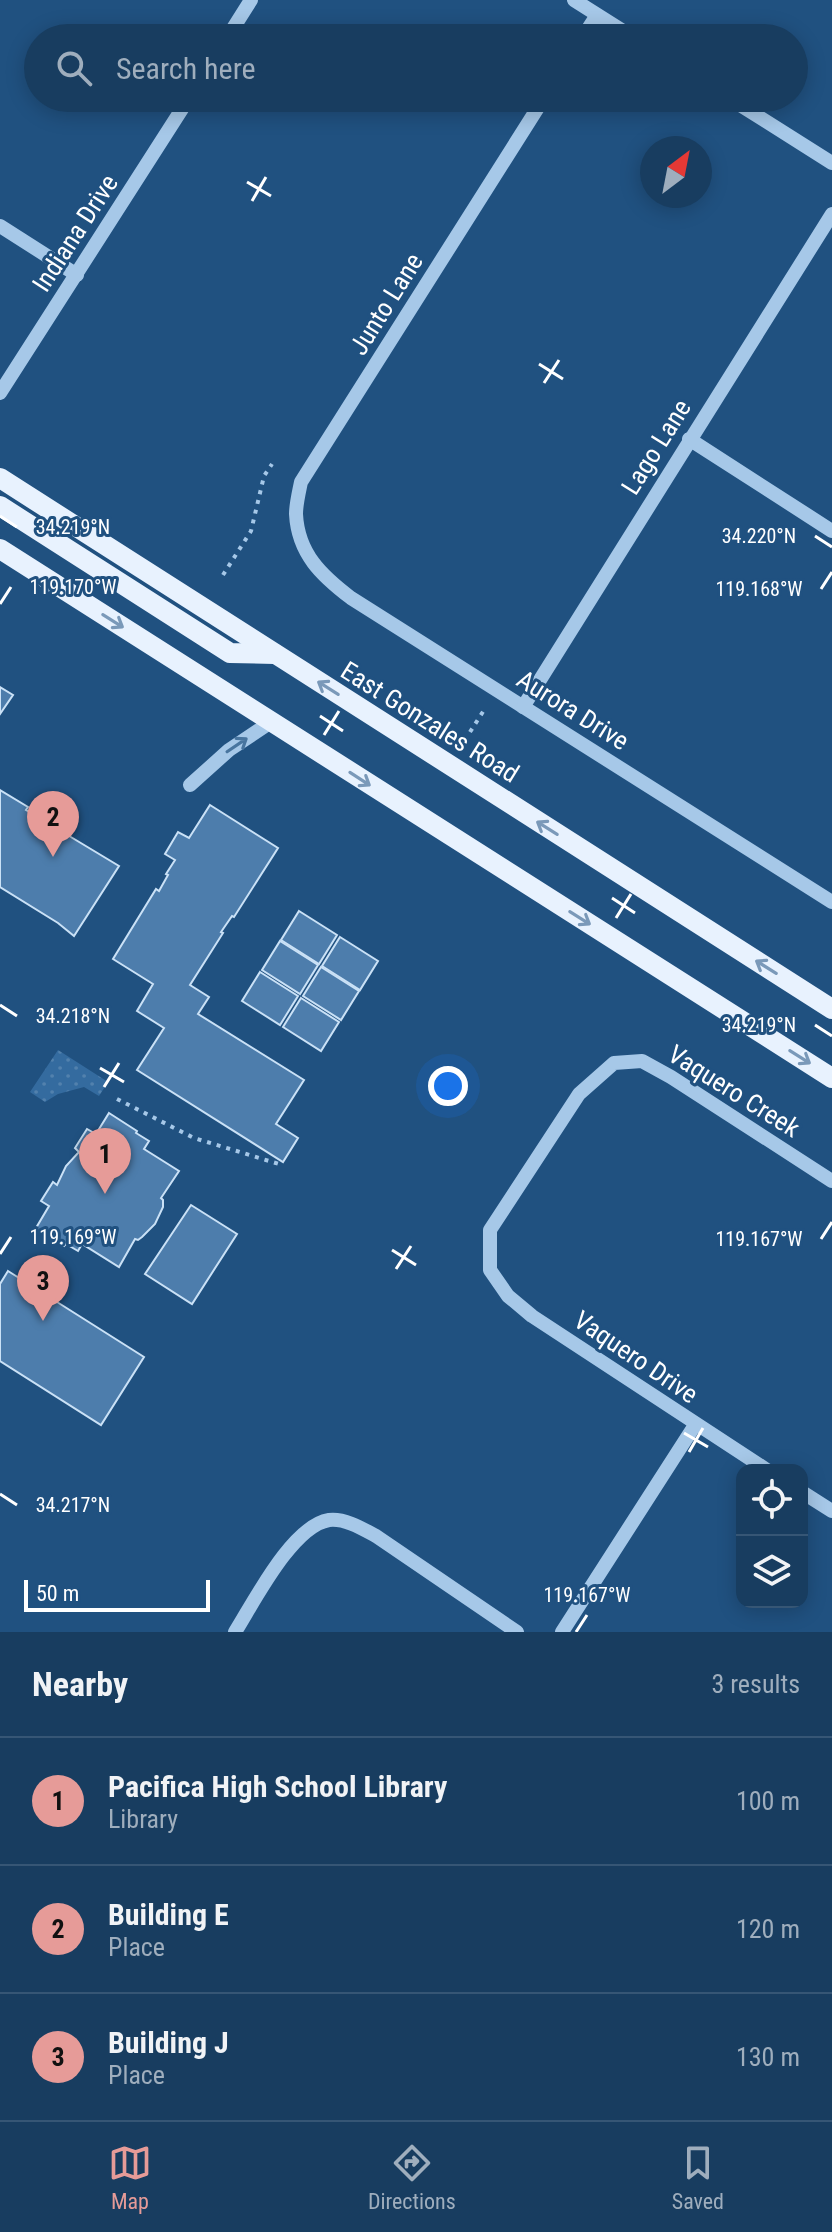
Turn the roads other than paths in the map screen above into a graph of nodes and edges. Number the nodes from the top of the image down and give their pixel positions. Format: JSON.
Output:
{"nodes":[{"id":1,"x":251,"y":0,"type":"edge"},
{"id":2,"x":574,"y":0,"type":"edge"},
{"id":3,"x":597,"y":15,"type":"junction"},
{"id":4,"x":236,"y":24,"type":"edge"},
{"id":5,"x":591,"y":24,"type":"edge"},
{"id":6,"x":611,"y":24,"type":"edge"},
{"id":7,"x":180,"y":112,"type":"edge"},
{"id":8,"x":535,"y":112,"type":"edge"},
{"id":9,"x":751,"y":112,"type":"edge"},
{"id":10,"x":832,"y":163,"type":"edge"},
{"id":11,"x":832,"y":214,"type":"edge"},
{"id":12,"x":0,"y":226,"type":"edge"},
{"id":13,"x":77,"y":275,"type":"junction"},
{"id":14,"x":0,"y":393,"type":"edge"},
{"id":15,"x":689,"y":439,"type":"junction"},
{"id":16,"x":0,"y":478,"type":"edge"},
{"id":17,"x":0,"y":506,"type":"edge"},
{"id":18,"x":832,"y":531,"type":"edge"},
{"id":19,"x":301,"y":544,"type":"joint"},
{"id":20,"x":0,"y":549,"type":"edge"},
{"id":21,"x":275,"y":654,"type":"junction"},
{"id":22,"x":523,"y":707,"type":"junction"},
{"id":23,"x":271,"y":722,"type":"junction"},
{"id":24,"x":190,"y":785,"type":"dead end"},
{"id":25,"x":832,"y":902,"type":"edge"},
{"id":26,"x":832,"y":1009,"type":"edge"},
{"id":27,"x":832,"y":1078,"type":"edge"},
{"id":28,"x":832,"y":1181,"type":"edge"},
{"id":29,"x":490,"y":1270,"type":"joint"},
{"id":30,"x":695,"y":1425,"type":"junction"},
{"id":31,"x":757,"y":1464,"type":"edge"},
{"id":32,"x":808,"y":1496,"type":"edge"},
{"id":33,"x":832,"y":1511,"type":"edge"},
{"id":34,"x":235,"y":1632,"type":"edge"},
{"id":35,"x":517,"y":1632,"type":"edge"},
{"id":36,"x":562,"y":1632,"type":"edge"}],
"edges":[{"from":1,"to":4,"type":"street"},
{"from":2,"to":3,"type":"street"},
{"from":3,"to":5,"type":"street"},
{"from":3,"to":6,"type":"street"},
{"from":7,"to":13,"type":"street","name":"Indiana Drive"},
{"from":8,"to":19,"type":"street","name":"Junto Lane"},
{"from":9,"to":10,"type":"street"},
{"from":11,"to":15,"type":"street","name":"Lago Lane"},
{"from":12,"to":13,"type":"street"},
{"from":13,"to":14,"type":"street","name":"Indiana Drive"},
{"from":15,"to":18,"type":"street"},
{"from":15,"to":22,"type":"street","name":"Lago Lane"},
{"from":16,"to":21,"type":"main road","name":"East Gonzales Road"},
{"from":17,"to":21,"type":"main road"},
{"from":19,"to":22,"type":"street","name":"Aurora Drive"},
{"from":20,"to":23,"type":"main road","one_way":true},
{"from":26,"to":21,"type":"main road","name":"East Gonzales Road","one_way":true},
{"from":22,"to":25,"type":"street","name":"Aurora Drive"},
{"from":24,"to":23,"type":"street","one_way":true},
{"from":23,"to":27,"type":"main road","one_way":true},
{"from":28,"to":29,"type":"street","name":"Vaquero Creek"},
{"from":29,"to":30,"type":"street","name":"Vaquero Drive"},
{"from":30,"to":31,"type":"street","name":"Vaquero Drive"},
{"from":30,"to":36,"type":"street"},
{"from":32,"to":33,"type":"street"},
{"from":34,"to":35,"type":"street"}]}
